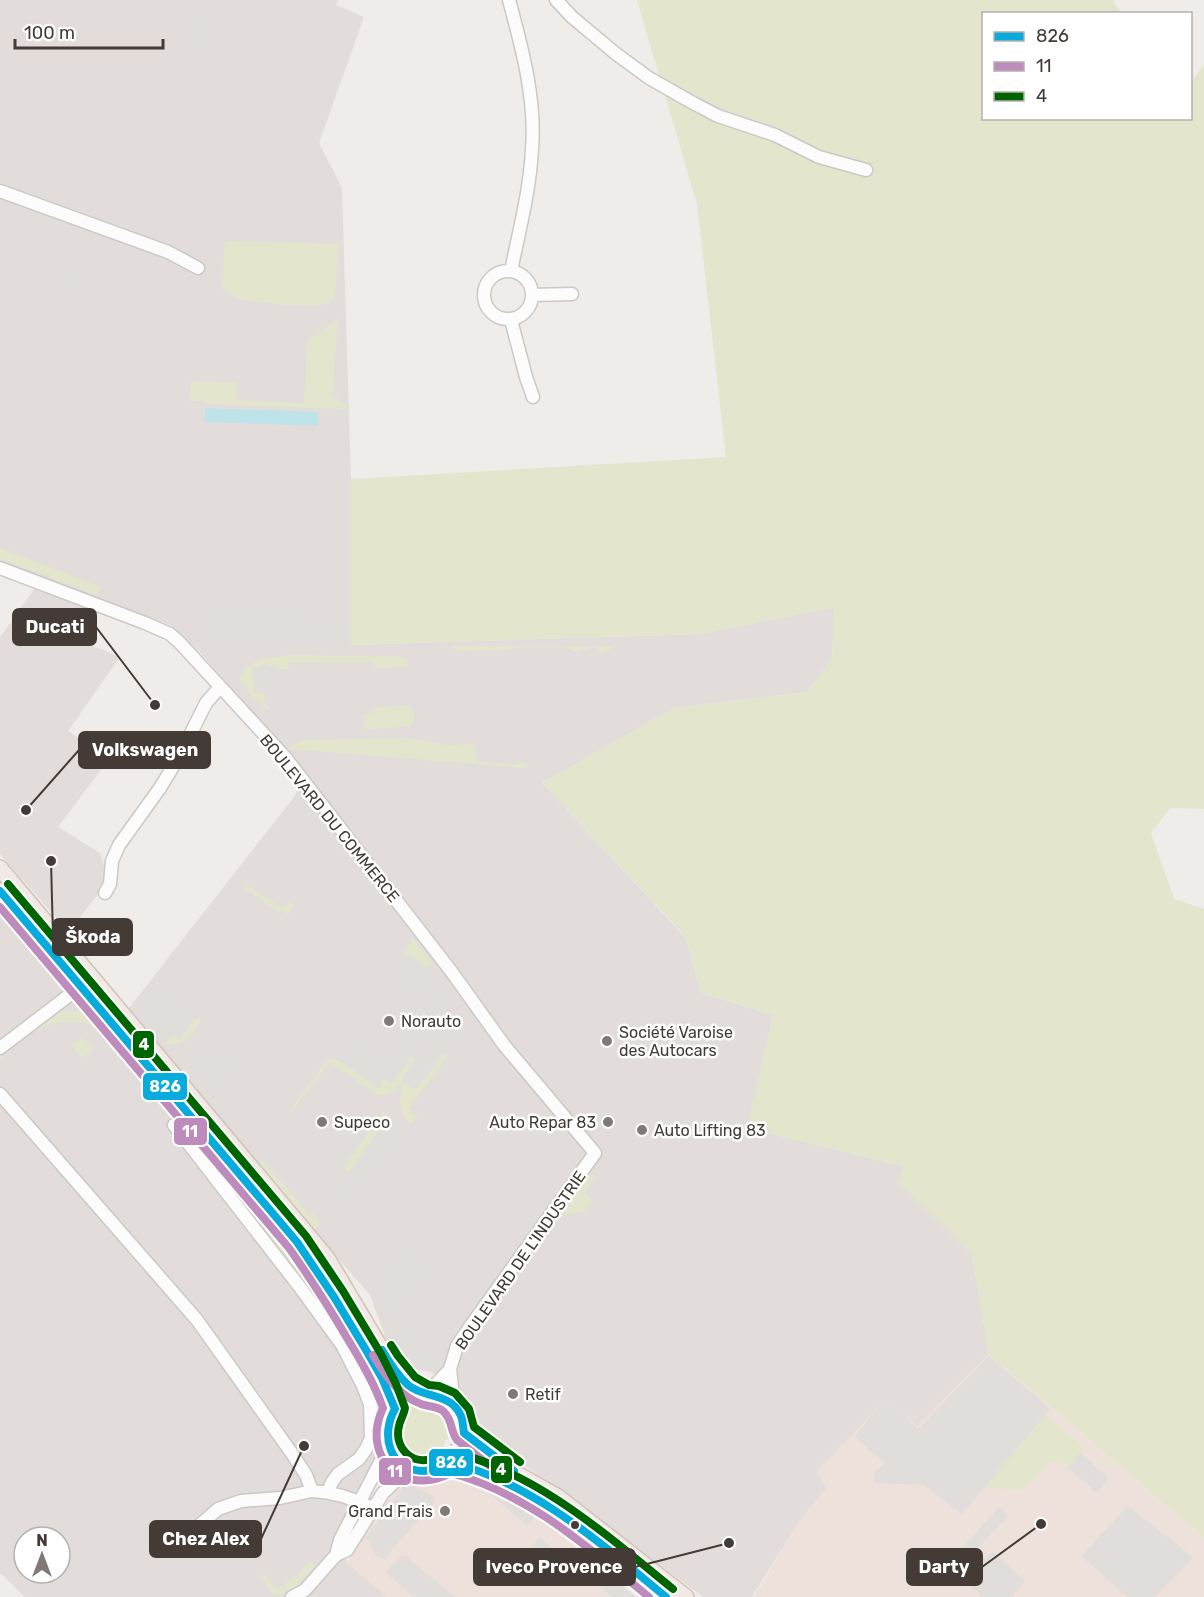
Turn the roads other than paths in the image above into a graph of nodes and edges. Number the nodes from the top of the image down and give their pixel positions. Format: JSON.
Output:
{"nodes":[{"id":1,"x":509,"y":0,"type":"edge"},
{"id":2,"x":556,"y":0,"type":"edge"},
{"id":3,"x":866,"y":170,"type":"dead end"},
{"id":4,"x":0,"y":191,"type":"edge"},
{"id":5,"x":198,"y":268,"type":"dead end"},
{"id":6,"x":511,"y":271,"type":"junction"},
{"id":7,"x":572,"y":294,"type":"dead end"},
{"id":8,"x":532,"y":295,"type":"junction"},
{"id":9,"x":511,"y":320,"type":"junction"},
{"id":10,"x":533,"y":397,"type":"dead end"},
{"id":11,"x":0,"y":568,"type":"edge"},
{"id":12,"x":220,"y":687,"type":"junction"},
{"id":13,"x":0,"y":868,"type":"edge"},
{"id":14,"x":0,"y":891,"type":"edge"},
{"id":15,"x":105,"y":893,"type":"dead end"},
{"id":16,"x":80,"y":987,"type":"junction"},
{"id":17,"x":0,"y":1048,"type":"edge"},
{"id":18,"x":0,"y":1094,"type":"edge"},
{"id":19,"x":174,"y":1125,"type":"dead end"},
{"id":20,"x":595,"y":1153,"type":"joint"},
{"id":21,"x":450,"y":1369,"type":"junction"},
{"id":22,"x":426,"y":1395,"type":"junction"},
{"id":23,"x":454,"y":1406,"type":"junction"},
{"id":24,"x":395,"y":1409,"type":"junction"},
{"id":25,"x":464,"y":1433,"type":"junction"},
{"id":26,"x":388,"y":1447,"type":"junction"},
{"id":27,"x":450,"y":1462,"type":"junction"},
{"id":28,"x":409,"y":1468,"type":"junction"},
{"id":29,"x":312,"y":1491,"type":"junction"},
{"id":30,"x":328,"y":1492,"type":"junction"},
{"id":31,"x":360,"y":1502,"type":"junction"},
{"id":32,"x":372,"y":1508,"type":"junction"},
{"id":33,"x":184,"y":1539,"type":"dead end"},
{"id":34,"x":336,"y":1556,"type":"junction"},
{"id":35,"x":292,"y":1597,"type":"edge"},
{"id":36,"x":666,"y":1597,"type":"edge"},
{"id":37,"x":686,"y":1597,"type":"edge"}],
"edges":[{"from":1,"to":6,"type":"street"},
{"from":2,"to":3,"type":"street"},
{"from":4,"to":5,"type":"street"},
{"from":6,"to":8,"type":"street"},
{"from":6,"to":9,"type":"street"},
{"from":7,"to":8,"type":"street"},
{"from":8,"to":9,"type":"street"},
{"from":9,"to":10,"type":"street"},
{"from":11,"to":12,"type":"street","name":"BOULEVARD DU COMMERCE"},
{"from":12,"to":15,"type":"street"},
{"from":12,"to":20,"type":"street","name":"BOULEVARD DU COMMERCE"},
{"from":13,"to":22,"type":"main road"},
{"from":14,"to":16,"type":"main road"},
{"from":16,"to":17,"type":"street"},
{"from":16,"to":24,"type":"main road"},
{"from":18,"to":29,"type":"street"},
{"from":19,"to":30,"type":"street"},
{"from":20,"to":21,"type":"street","name":"BOULEVARD DE L'INDUSTRIE"},
{"from":21,"to":22,"type":"street","name":"BOULEVARD DE L'INDUSTRIE"},
{"from":21,"to":23,"type":"street","name":"BOULEVARD DE L'INDUSTRIE"},
{"from":22,"to":23,"type":"main road"},
{"from":22,"to":24,"type":"main road"},
{"from":23,"to":25,"type":"main road"},
{"from":24,"to":26,"type":"main road"},
{"from":25,"to":27,"type":"main road"},
{"from":25,"to":37,"type":"main road"},
{"from":26,"to":28,"type":"main road"},
{"from":26,"to":31,"type":"street"},
{"from":27,"to":28,"type":"main road"},
{"from":27,"to":36,"type":"main road"},
{"from":28,"to":32,"type":"street"},
{"from":29,"to":30,"type":"street"},
{"from":29,"to":33,"type":"street"},
{"from":30,"to":31,"type":"street"},
{"from":31,"to":32,"type":"street"},
{"from":31,"to":34,"type":"street"},
{"from":32,"to":34,"type":"street"},
{"from":34,"to":35,"type":"street"}]}
